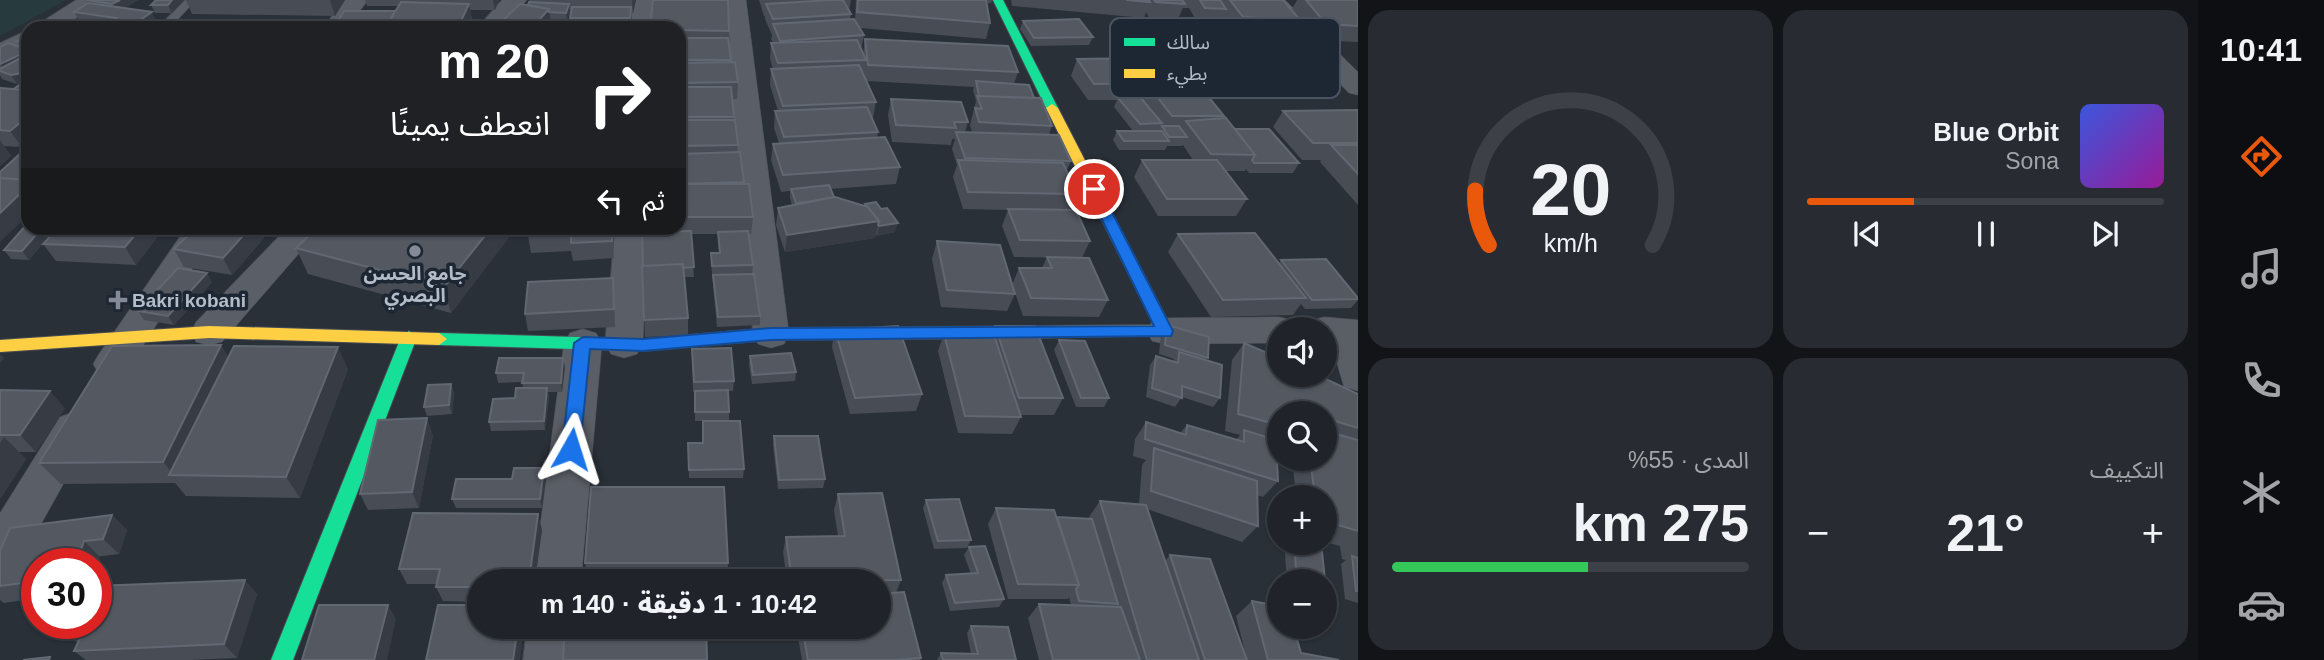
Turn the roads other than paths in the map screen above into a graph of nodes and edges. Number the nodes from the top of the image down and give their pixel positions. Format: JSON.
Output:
{"nodes":[{"id":1,"x":93,"y":0,"type":"edge"},
{"id":2,"x":191,"y":0,"type":"edge"},
{"id":3,"x":356,"y":0,"type":"edge"},
{"id":4,"x":515,"y":0,"type":"edge"},
{"id":5,"x":645,"y":0,"type":"edge"},
{"id":6,"x":734,"y":0,"type":"edge"},
{"id":7,"x":998,"y":0,"type":"edge"},
{"id":8,"x":1272,"y":0,"type":"edge"},
{"id":9,"x":1286,"y":0,"type":"edge"},
{"id":10,"x":1310,"y":2,"type":"edge"},
{"id":11,"x":1290,"y":18,"type":"edge"},
{"id":12,"x":56,"y":21,"type":"edge"},
{"id":13,"x":170,"y":21,"type":"edge"},
{"id":14,"x":340,"y":21,"type":"edge"},
{"id":15,"x":496,"y":21,"type":"edge"},
{"id":16,"x":644,"y":21,"type":"edge"},
{"id":17,"x":21,"y":41,"type":"edge"},
{"id":18,"x":0,"y":53,"type":"edge"},
{"id":19,"x":1340,"y":68,"type":"edge"},
{"id":20,"x":1358,"y":86,"type":"edge"},
{"id":21,"x":197,"y":235,"type":"edge"},
{"id":22,"x":299,"y":235,"type":"edge"},
{"id":23,"x":631,"y":235,"type":"edge"},
{"id":24,"x":1267,"y":330,"type":"edge"},
{"id":25,"x":1343,"y":330,"type":"edge"},
{"id":26,"x":1165,"y":331,"type":"junction"},
{"id":27,"x":209,"y":332,"type":"junction"},
{"id":28,"x":771,"y":334,"type":"junction"},
{"id":29,"x":409,"y":337,"type":"junction"},
{"id":30,"x":128,"y":338,"type":"junction"},
{"id":31,"x":583,"y":343,"type":"junction"},
{"id":32,"x":624,"y":344,"type":"junction"},
{"id":33,"x":0,"y":346,"type":"edge"},
{"id":34,"x":1358,"y":376,"type":"edge"},
{"id":35,"x":0,"y":554,"type":"edge"},
{"id":36,"x":558,"y":569,"type":"edge"},
{"id":37,"x":550,"y":639,"type":"edge"},
{"id":38,"x":282,"y":660,"type":"edge"},
{"id":39,"x":548,"y":660,"type":"edge"}],
"edges":[{"from":1,"to":12,"type":"street"},
{"from":2,"to":13,"type":"lane"},
{"from":3,"to":14,"type":"street"},
{"from":4,"to":15,"type":"street"},
{"from":5,"to":16,"type":"street"},
{"from":6,"to":28,"type":"street"},
{"from":7,"to":26,"type":"street"},
{"from":8,"to":11,"type":"street"},
{"from":9,"to":10,"type":"street"},
{"from":17,"to":18,"type":"street"},
{"from":19,"to":20,"type":"street"},
{"from":21,"to":30,"type":"street"},
{"from":22,"to":27,"type":"street"},
{"from":23,"to":32,"type":"street"},
{"from":24,"to":26,"type":"street"},
{"from":25,"to":34,"type":"street"},
{"from":26,"to":28,"type":"street"},
{"from":27,"to":29,"type":"street"},
{"from":27,"to":30,"type":"street"},
{"from":28,"to":32,"type":"street"},
{"from":29,"to":31,"type":"street"},
{"from":29,"to":38,"type":"street"},
{"from":30,"to":33,"type":"street"},
{"from":30,"to":35,"type":"street"},
{"from":31,"to":32,"type":"street"},
{"from":31,"to":36,"type":"street"},
{"from":37,"to":39,"type":"street"}]}
